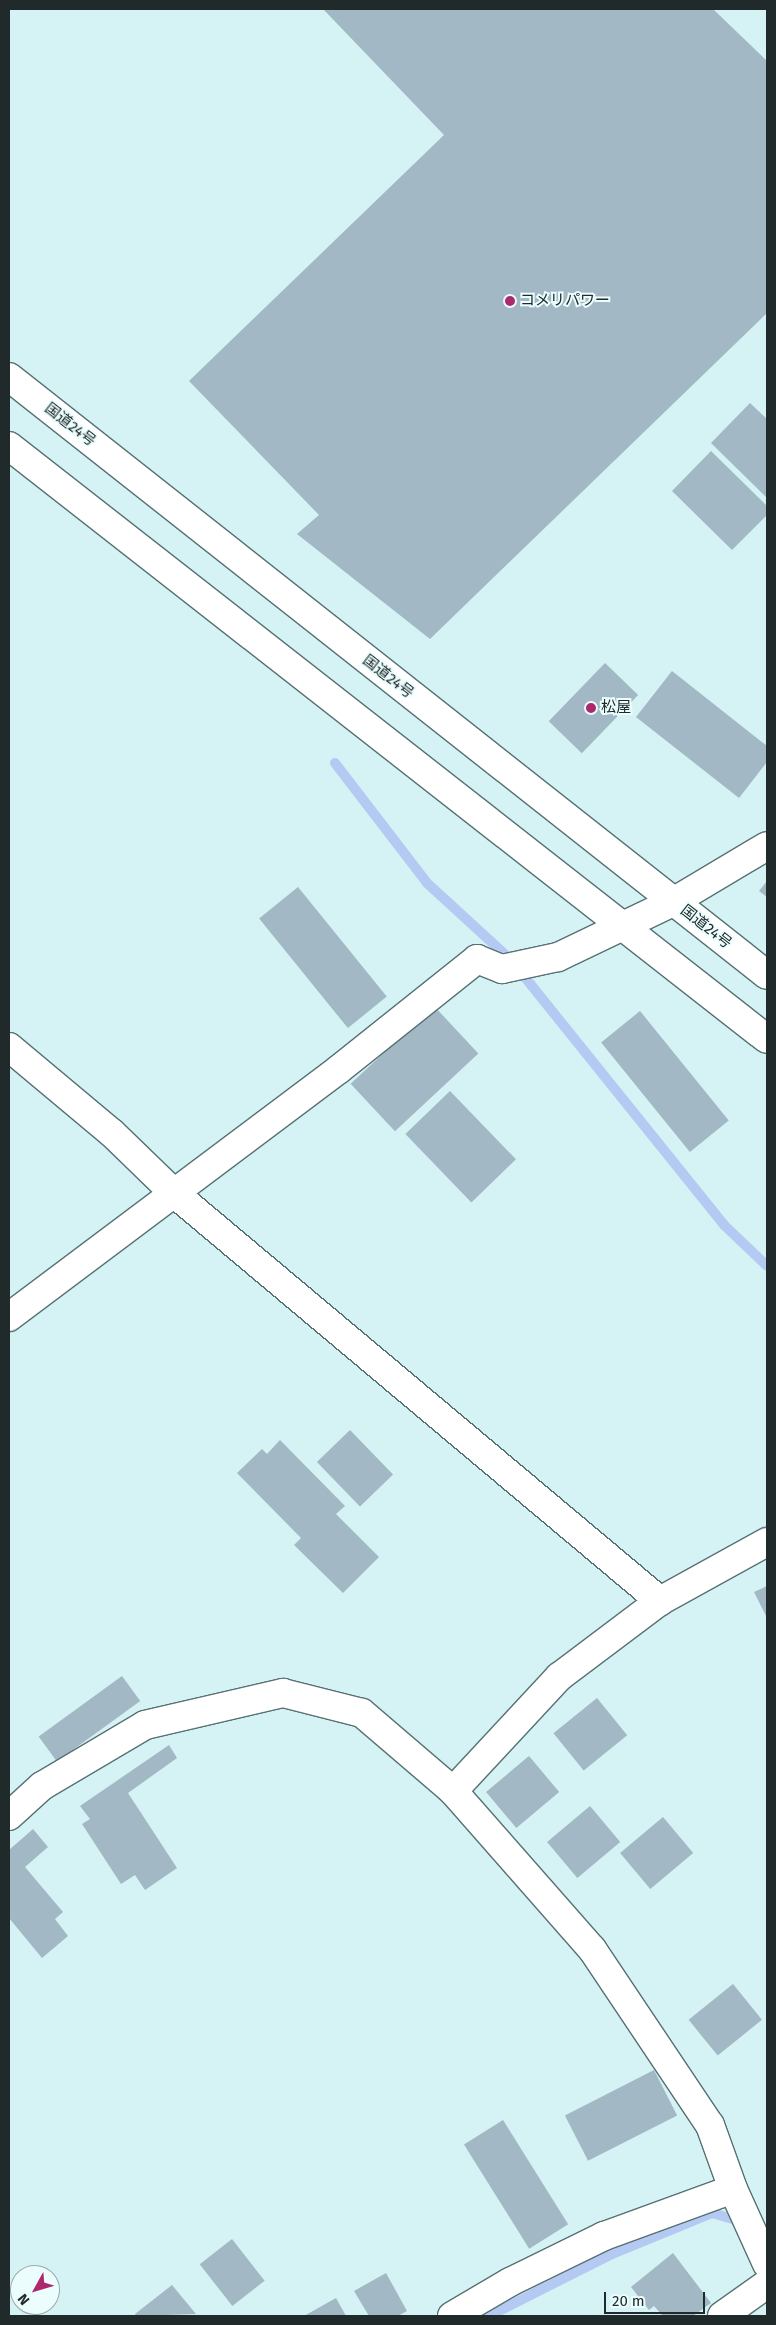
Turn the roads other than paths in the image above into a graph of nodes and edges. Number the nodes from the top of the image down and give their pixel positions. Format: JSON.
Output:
{"nodes":[{"id":1,"x":9,"y":377,"type":"edge"},
{"id":2,"x":9,"y":446,"type":"edge"},
{"id":3,"x":767,"y":846,"type":"edge"},
{"id":4,"x":673,"y":902,"type":"junction"},
{"id":5,"x":624,"y":924,"type":"junction"},
{"id":6,"x":767,"y":976,"type":"edge"},
{"id":7,"x":767,"y":1039,"type":"edge"},
{"id":8,"x":9,"y":1047,"type":"edge"},
{"id":9,"x":174,"y":1193,"type":"junction"},
{"id":10,"x":9,"y":1317,"type":"edge"},
{"id":11,"x":767,"y":1542,"type":"edge"},
{"id":12,"x":660,"y":1601,"type":"junction"},
{"id":13,"x":453,"y":1791,"type":"junction"},
{"id":14,"x":9,"y":1816,"type":"edge"},
{"id":15,"x":732,"y":2189,"type":"junction"},
{"id":16,"x":767,"y":2264,"type":"edge"},
{"id":17,"x":767,"y":2284,"type":"edge"},
{"id":18,"x":452,"y":2316,"type":"edge"},
{"id":19,"x":722,"y":2316,"type":"edge"}],
"edges":[{"from":1,"to":4,"type":"main road","name":"国道24号"},
{"from":2,"to":5,"type":"main road"},
{"from":3,"to":4,"type":"main road"},
{"from":4,"to":5,"type":"main road"},
{"from":4,"to":6,"type":"main road","name":"国道24号"},
{"from":5,"to":7,"type":"main road"},
{"from":5,"to":9,"type":"main road"},
{"from":8,"to":9,"type":"main road"},
{"from":9,"to":10,"type":"main road"},
{"from":9,"to":12,"type":"main road"},
{"from":11,"to":12,"type":"main road"},
{"from":12,"to":13,"type":"main road"},
{"from":13,"to":14,"type":"main road"},
{"from":13,"to":15,"type":"main road"},
{"from":15,"to":16,"type":"main road"},
{"from":15,"to":18,"type":"main road"},
{"from":17,"to":19,"type":"main road"}]}
